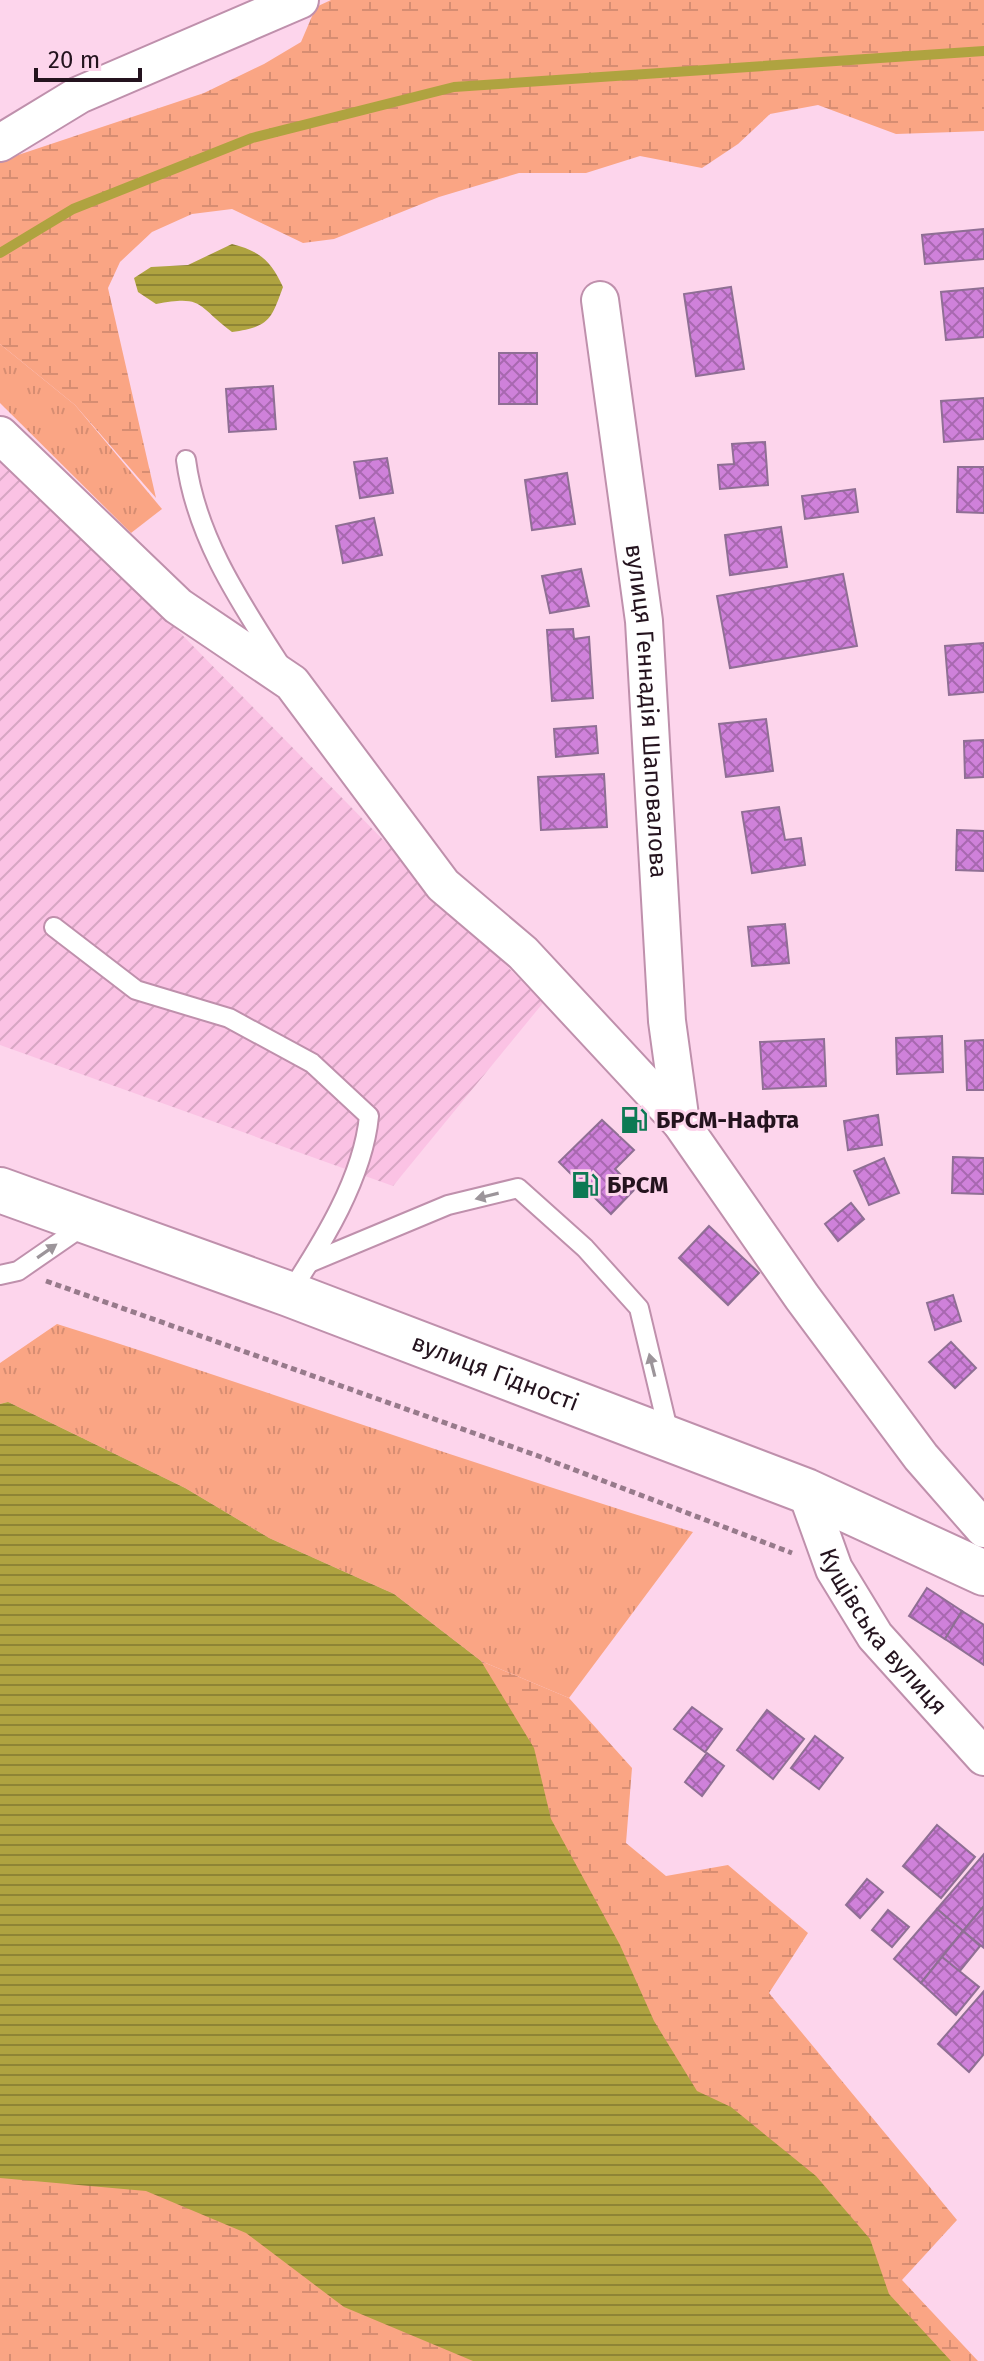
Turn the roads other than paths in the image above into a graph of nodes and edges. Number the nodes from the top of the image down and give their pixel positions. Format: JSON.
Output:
{"nodes":[{"id":1,"x":300,"y":0,"type":"edge"},
{"id":2,"x":4,"y":137,"type":"edge"},
{"id":3,"x":600,"y":300,"type":"dead end"},
{"id":4,"x":0,"y":435,"type":"edge"},
{"id":5,"x":186,"y":460,"type":"dead end"},
{"id":6,"x":292,"y":683,"type":"junction"},
{"id":7,"x":54,"y":927,"type":"dead end"},
{"id":8,"x":681,"y":1123,"type":"junction"},
{"id":9,"x":0,"y":1190,"type":"edge"},
{"id":10,"x":91,"y":1220,"type":"junction"},
{"id":11,"x":9,"y":1273,"type":"edge"},
{"id":12,"x":299,"y":1279,"type":"junction"},
{"id":13,"x":671,"y":1440,"type":"junction"},
{"id":14,"x":806,"y":1491,"type":"junction"},
{"id":15,"x":984,"y":1529,"type":"edge"},
{"id":16,"x":984,"y":1573,"type":"edge"},
{"id":17,"x":984,"y":1757,"type":"edge"}],
"edges":[{"from":1,"to":2,"type":"street"},
{"from":3,"to":8,"type":"street","name":"вулиця Геннадія Шаповалова"},
{"from":4,"to":6,"type":"street"},
{"from":5,"to":6,"type":"lane"},
{"from":6,"to":8,"type":"street"},
{"from":7,"to":12,"type":"lane"},
{"from":8,"to":15,"type":"street"},
{"from":9,"to":10,"type":"main road","name":"вулиця Гідності"},
{"from":11,"to":10,"type":"lane","one_way":true},
{"from":10,"to":12,"type":"main road","name":"вулиця Гідності"},
{"from":12,"to":13,"type":"main road","name":"вулиця Гідності"},
{"from":13,"to":12,"type":"lane","one_way":true},
{"from":13,"to":14,"type":"main road","name":"вулиця Гідності"},
{"from":14,"to":16,"type":"main road","name":"вулиця Гідності"},
{"from":14,"to":17,"type":"street","name":"Кущівська вулиця"}]}
